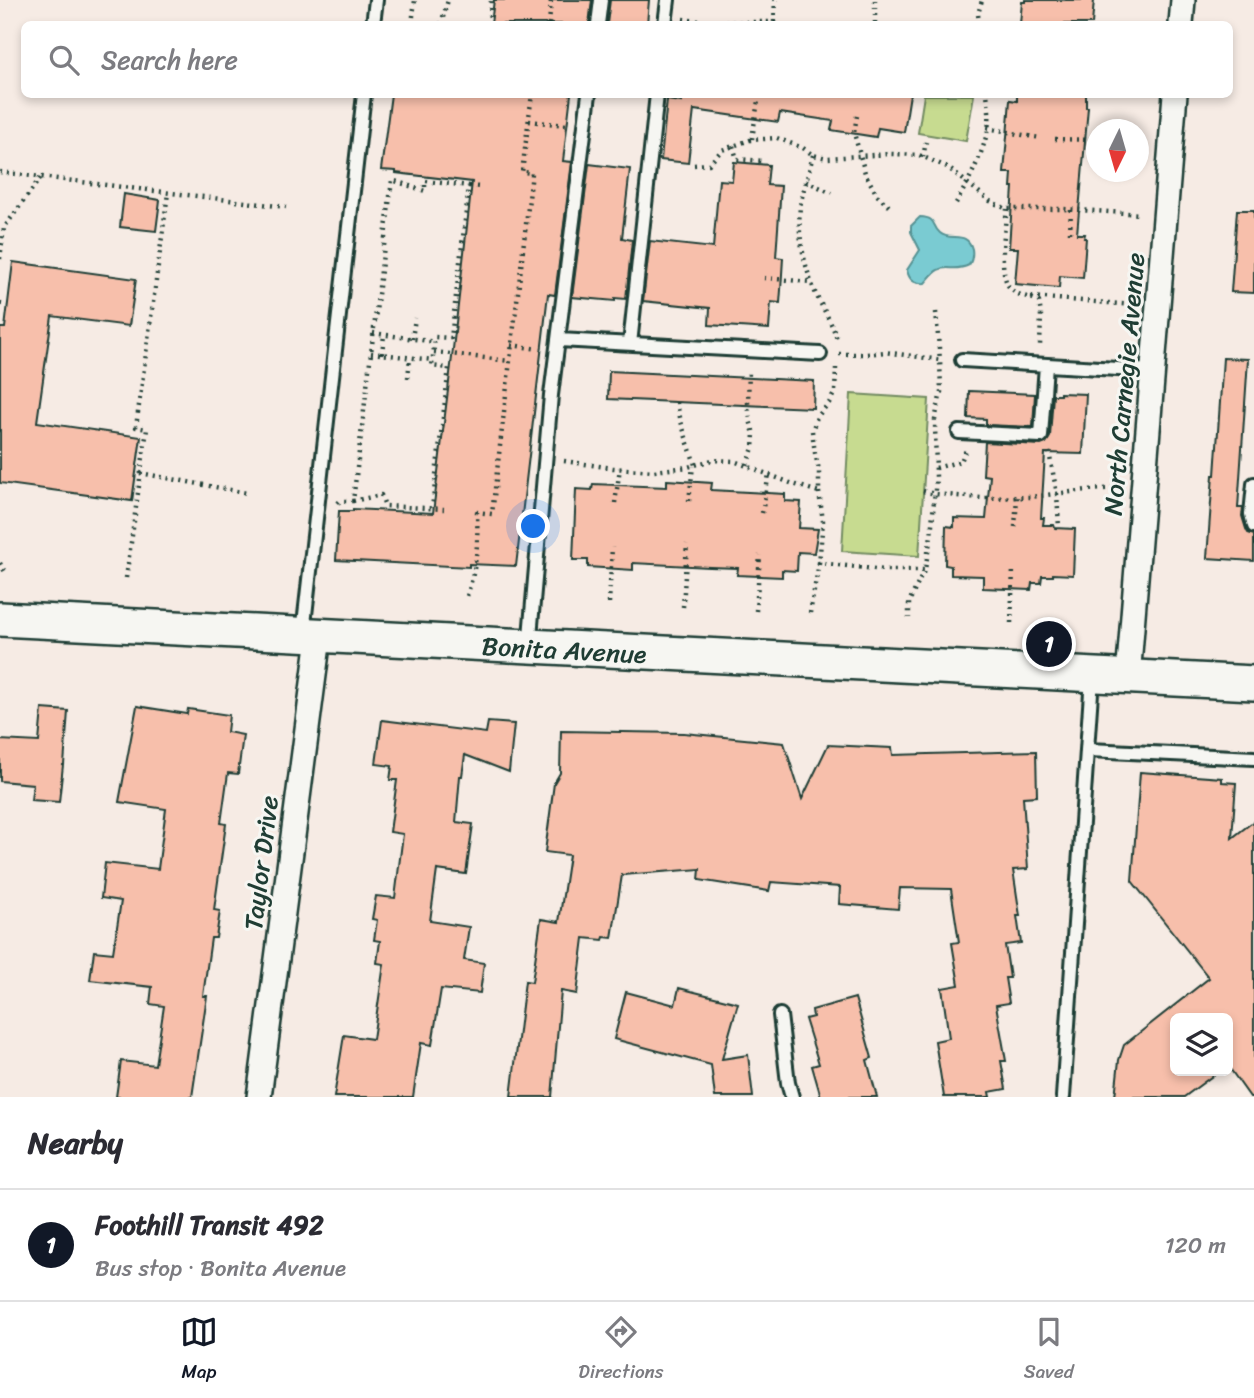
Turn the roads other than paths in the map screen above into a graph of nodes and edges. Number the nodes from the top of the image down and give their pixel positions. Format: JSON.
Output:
{"nodes":[{"id":1,"x":376,"y":0,"type":"edge"},
{"id":2,"x":601,"y":0,"type":"edge"},
{"id":3,"x":668,"y":0,"type":"edge"},
{"id":4,"x":1182,"y":0,"type":"edge"},
{"id":5,"x":373,"y":21,"type":"edge"},
{"id":6,"x":598,"y":21,"type":"edge"},
{"id":7,"x":665,"y":21,"type":"edge"},
{"id":8,"x":1181,"y":21,"type":"edge"},
{"id":9,"x":364,"y":98,"type":"edge"},
{"id":10,"x":589,"y":98,"type":"edge"},
{"id":11,"x":657,"y":98,"type":"edge"},
{"id":12,"x":1175,"y":98,"type":"edge"},
{"id":13,"x":559,"y":340,"type":"junction"},
{"id":14,"x":630,"y":344,"type":"junction"},
{"id":15,"x":820,"y":354,"type":"road end"},
{"id":16,"x":962,"y":360,"type":"dead end"},
{"id":17,"x":1042,"y":365,"type":"junction"},
{"id":18,"x":1153,"y":371,"type":"junction"},
{"id":19,"x":959,"y":432,"type":"dead end"},
{"id":20,"x":1254,"y":484,"type":"edge"},
{"id":21,"x":1254,"y":526,"type":"edge"},
{"id":22,"x":0,"y":619,"type":"edge"},
{"id":23,"x":311,"y":637,"type":"junction"},
{"id":24,"x":529,"y":648,"type":"junction"},
{"id":25,"x":1093,"y":676,"type":"junction"},
{"id":26,"x":1128,"y":677,"type":"junction"},
{"id":27,"x":1254,"y":683,"type":"edge"},
{"id":28,"x":1088,"y":750,"type":"junction"},
{"id":29,"x":1254,"y":758,"type":"edge"},
{"id":30,"x":780,"y":1015,"type":"dead end"},
{"id":31,"x":260,"y":1097,"type":"edge"},
{"id":32,"x":792,"y":1097,"type":"edge"},
{"id":33,"x":1063,"y":1097,"type":"edge"}],
"edges":[{"from":1,"to":5,"type":"lane"},
{"from":2,"to":6,"type":"lane"},
{"from":3,"to":7,"type":"lane"},
{"from":4,"to":8,"type":"street"},
{"from":9,"to":23,"type":"lane"},
{"from":10,"to":13,"type":"lane"},
{"from":11,"to":14,"type":"lane"},
{"from":12,"to":18,"type":"street","name":"North Carnegie Avenue"},
{"from":13,"to":14,"type":"lane"},
{"from":13,"to":24,"type":"lane"},
{"from":14,"to":15,"type":"lane"},
{"from":16,"to":17,"type":"lane"},
{"from":17,"to":18,"type":"lane"},
{"from":17,"to":19,"type":"lane"},
{"from":18,"to":26,"type":"street","name":"North Carnegie Avenue"},
{"from":20,"to":21,"type":"lane"},
{"from":22,"to":23,"type":"main road","name":"Bonita Avenue"},
{"from":23,"to":24,"type":"main road","name":"Bonita Avenue"},
{"from":23,"to":31,"type":"street","name":"Taylor Drive"},
{"from":24,"to":25,"type":"main road","name":"Bonita Avenue"},
{"from":25,"to":26,"type":"main road","name":"Bonita Avenue"},
{"from":25,"to":28,"type":"lane"},
{"from":26,"to":27,"type":"main road","name":"Bonita Avenue"},
{"from":28,"to":29,"type":"lane"},
{"from":28,"to":33,"type":"lane"},
{"from":30,"to":32,"type":"lane"}]}
